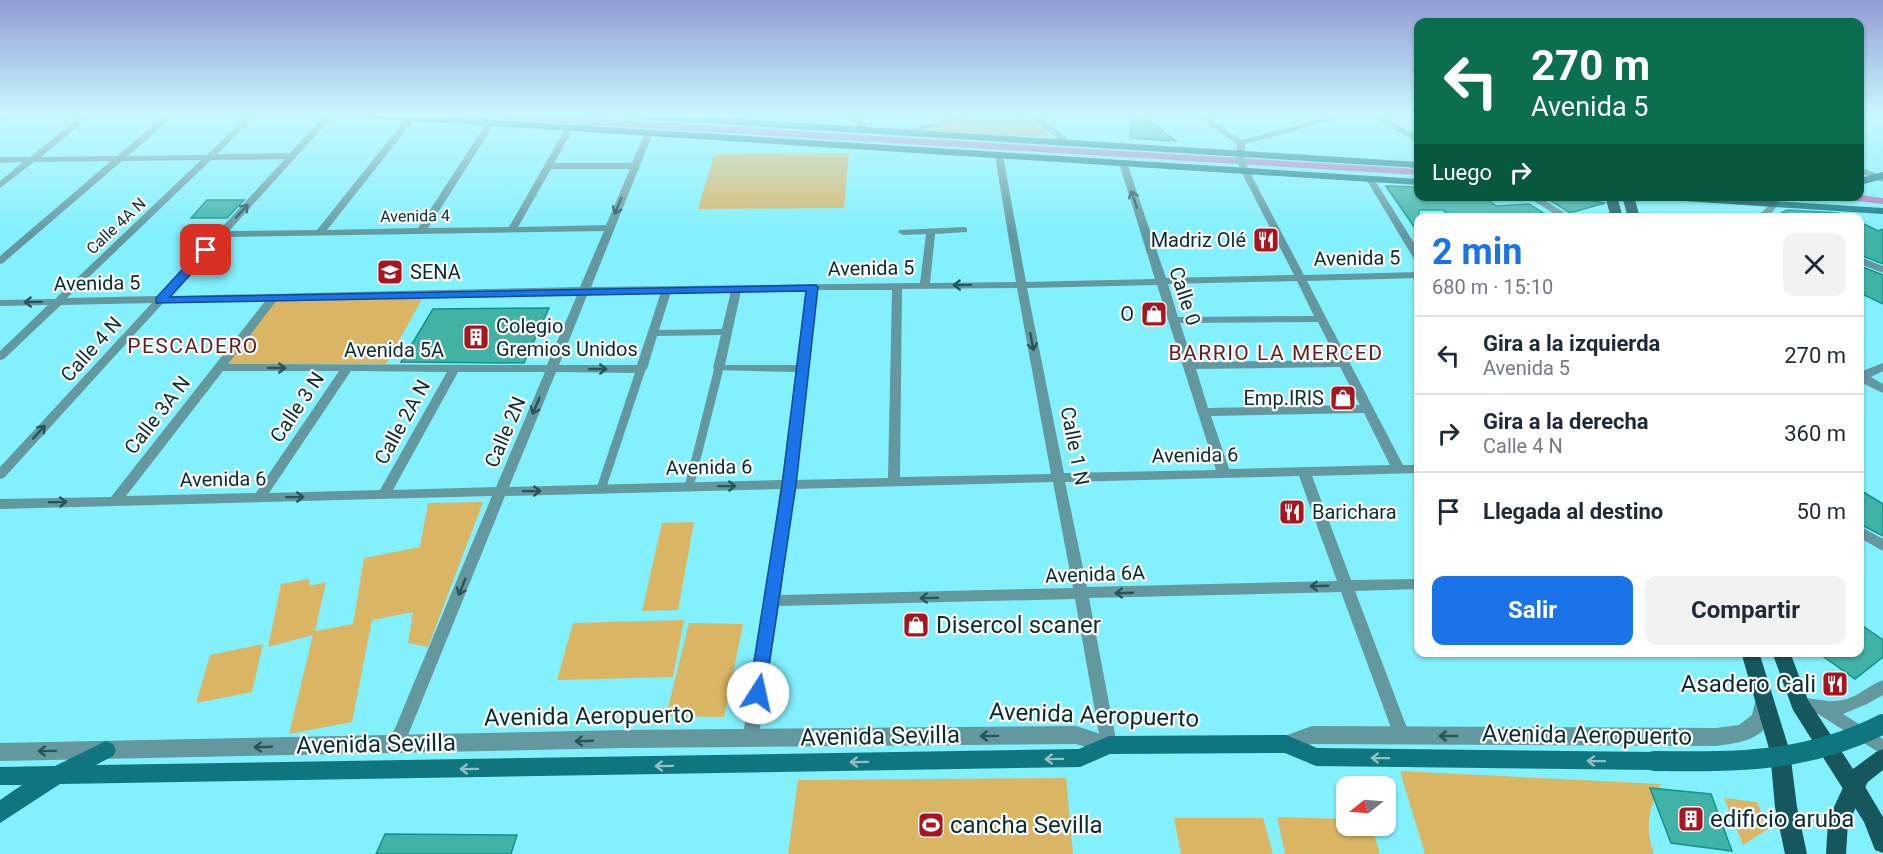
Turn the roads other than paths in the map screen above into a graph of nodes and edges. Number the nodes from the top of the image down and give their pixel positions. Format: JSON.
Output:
{"nodes":[{"id":1,"x":37,"y":155,"type":"edge"},
{"id":2,"x":124,"y":155,"type":"edge"},
{"id":3,"x":212,"y":155,"type":"edge"},
{"id":4,"x":382,"y":155,"type":"edge"},
{"id":5,"x":470,"y":155,"type":"edge"},
{"id":6,"x":554,"y":155,"type":"edge"},
{"id":7,"x":640,"y":155,"type":"edge"},
{"id":8,"x":982,"y":155,"type":"edge"},
{"id":9,"x":1242,"y":155,"type":"edge"},
{"id":10,"x":1290,"y":155,"type":"edge"},
{"id":11,"x":292,"y":156,"type":"joint"},
{"id":12,"x":999,"y":156,"type":"junction"},
{"id":13,"x":210,"y":157,"type":"junction"},
{"id":14,"x":120,"y":158,"type":"junction"},
{"id":15,"x":32,"y":159,"type":"junction"},
{"id":16,"x":0,"y":160,"type":"edge"},
{"id":17,"x":1123,"y":163,"type":"junction"},
{"id":18,"x":1414,"y":165,"type":"edge"},
{"id":19,"x":548,"y":166,"type":"junction"},
{"id":20,"x":635,"y":166,"type":"junction"},
{"id":21,"x":1245,"y":170,"type":"junction"},
{"id":22,"x":1864,"y":171,"type":"edge"},
{"id":23,"x":1881,"y":177,"type":"edge"},
{"id":24,"x":1370,"y":179,"type":"junction"},
{"id":25,"x":1864,"y":181,"type":"edge"},
{"id":26,"x":1414,"y":182,"type":"edge"},
{"id":27,"x":0,"y":185,"type":"edge"},
{"id":28,"x":1539,"y":201,"type":"edge"},
{"id":29,"x":1729,"y":201,"type":"edge"},
{"id":30,"x":1758,"y":201,"type":"edge"},
{"id":31,"x":1774,"y":204,"type":"junction"},
{"id":32,"x":1883,"y":211,"type":"edge"},
{"id":33,"x":1560,"y":213,"type":"edge"},
{"id":34,"x":1768,"y":213,"type":"edge"},
{"id":35,"x":609,"y":228,"type":"junction"},
{"id":36,"x":512,"y":229,"type":"junction"},
{"id":37,"x":963,"y":230,"type":"dead end"},
{"id":38,"x":421,"y":231,"type":"junction"},
{"id":39,"x":931,"y":231,"type":"junction"},
{"id":40,"x":320,"y":232,"type":"junction"},
{"id":41,"x":903,"y":232,"type":"dead end"},
{"id":42,"x":221,"y":234,"type":"junction"},
{"id":43,"x":1414,"y":251,"type":"edge"},
{"id":44,"x":0,"y":261,"type":"edge"},
{"id":45,"x":1864,"y":262,"type":"edge"},
{"id":46,"x":1883,"y":270,"type":"edge"},
{"id":47,"x":1414,"y":275,"type":"edge"},
{"id":48,"x":1298,"y":277,"type":"junction"},
{"id":49,"x":1161,"y":280,"type":"junction"},
{"id":50,"x":925,"y":285,"type":"junction"},
{"id":51,"x":1021,"y":285,"type":"junction"},
{"id":52,"x":897,"y":286,"type":"junction"},
{"id":53,"x":812,"y":287,"type":"junction"},
{"id":54,"x":737,"y":288,"type":"junction"},
{"id":55,"x":667,"y":289,"type":"junction"},
{"id":56,"x":582,"y":290,"type":"junction"},
{"id":57,"x":273,"y":297,"type":"junction"},
{"id":58,"x":160,"y":300,"type":"junction"},
{"id":59,"x":58,"y":302,"type":"junction"},
{"id":60,"x":0,"y":303,"type":"edge"},
{"id":61,"x":1320,"y":319,"type":"junction"},
{"id":62,"x":1174,"y":320,"type":"junction"},
{"id":63,"x":728,"y":332,"type":"junction"},
{"id":64,"x":652,"y":333,"type":"junction"},
{"id":65,"x":0,"y":357,"type":"edge"},
{"id":66,"x":1343,"y":363,"type":"junction"},
{"id":67,"x":1189,"y":366,"type":"junction"},
{"id":68,"x":1883,"y":366,"type":"edge"},
{"id":69,"x":219,"y":368,"type":"junction"},
{"id":70,"x":347,"y":368,"type":"junction"},
{"id":71,"x":719,"y":368,"type":"junction"},
{"id":72,"x":454,"y":369,"type":"junction"},
{"id":73,"x":552,"y":369,"type":"junction"},
{"id":74,"x":640,"y":369,"type":"junction"},
{"id":75,"x":802,"y":369,"type":"junction"},
{"id":76,"x":1864,"y":375,"type":"edge"},
{"id":77,"x":1864,"y":379,"type":"edge"},
{"id":78,"x":1883,"y":389,"type":"edge"},
{"id":79,"x":1368,"y":409,"type":"junction"},
{"id":80,"x":1204,"y":412,"type":"junction"},
{"id":81,"x":1399,"y":470,"type":"junction"},
{"id":82,"x":1414,"y":470,"type":"edge"},
{"id":83,"x":1304,"y":472,"type":"junction"},
{"id":84,"x":1224,"y":474,"type":"junction"},
{"id":85,"x":0,"y":475,"type":"edge"},
{"id":86,"x":1060,"y":478,"type":"junction"},
{"id":87,"x":894,"y":482,"type":"junction"},
{"id":88,"x":789,"y":485,"type":"junction"},
{"id":89,"x":688,"y":487,"type":"junction"},
{"id":90,"x":601,"y":489,"type":"junction"},
{"id":91,"x":501,"y":492,"type":"junction"},
{"id":92,"x":384,"y":495,"type":"junction"},
{"id":93,"x":259,"y":498,"type":"junction"},
{"id":94,"x":115,"y":501,"type":"junction"},
{"id":95,"x":0,"y":504,"type":"edge"},
{"id":96,"x":1864,"y":534,"type":"edge"},
{"id":97,"x":1883,"y":546,"type":"edge"},
{"id":98,"x":1414,"y":584,"type":"edge"},
{"id":99,"x":1348,"y":585,"type":"junction"},
{"id":100,"x":1082,"y":594,"type":"junction"},
{"id":101,"x":773,"y":601,"type":"junction"},
{"id":102,"x":1752,"y":657,"type":"edge"},
{"id":103,"x":1783,"y":657,"type":"edge"},
{"id":104,"x":1883,"y":687,"type":"edge"},
{"id":105,"x":1765,"y":697,"type":"junction"},
{"id":106,"x":1800,"y":704,"type":"junction"},
{"id":107,"x":1824,"y":710,"type":"junction"},
{"id":108,"x":1883,"y":724,"type":"edge"},
{"id":109,"x":1402,"y":736,"type":"junction"},
{"id":110,"x":750,"y":740,"type":"junction"},
{"id":111,"x":1286,"y":744,"type":"junction"},
{"id":112,"x":1109,"y":745,"type":"junction"},
{"id":113,"x":396,"y":746,"type":"junction"},
{"id":114,"x":1883,"y":748,"type":"edge"},
{"id":115,"x":106,"y":750,"type":"junction"},
{"id":116,"x":0,"y":752,"type":"edge"},
{"id":117,"x":1883,"y":758,"type":"edge"},
{"id":118,"x":57,"y":774,"type":"junction"},
{"id":119,"x":0,"y":776,"type":"edge"},
{"id":120,"x":0,"y":813,"type":"edge"},
{"id":121,"x":1883,"y":843,"type":"edge"},
{"id":122,"x":1796,"y":854,"type":"edge"},
{"id":123,"x":1836,"y":854,"type":"edge"}],
"edges":[{"from":1,"to":15,"type":"street"},
{"from":2,"to":14,"type":"street"},
{"from":3,"to":13,"type":"street","name":"Calle 4A N"},
{"from":4,"to":40,"type":"street"},
{"from":5,"to":38,"type":"street"},
{"from":6,"to":19,"type":"street"},
{"from":7,"to":20,"type":"street","name":"Calle 2N"},
{"from":8,"to":12,"type":"main road"},
{"from":9,"to":21,"type":"street"},
{"from":10,"to":18,"type":"main road"},
{"from":11,"to":13,"type":"street"},
{"from":42,"to":11,"type":"street","name":"Calle 4 N","one_way":true},
{"from":12,"to":17,"type":"main road"},
{"from":12,"to":51,"type":"street","name":"Calle 1 N"},
{"from":13,"to":14,"type":"street"},
{"from":13,"to":59,"type":"street","name":"Calle 4A N"},
{"from":14,"to":15,"type":"street"},
{"from":14,"to":44,"type":"street"},
{"from":15,"to":16,"type":"street"},
{"from":15,"to":27,"type":"street"},
{"from":17,"to":21,"type":"main road"},
{"from":49,"to":17,"type":"street","name":"Calle 0","one_way":true},
{"from":19,"to":20,"type":"street"},
{"from":19,"to":36,"type":"street"},
{"from":20,"to":35,"type":"street","name":"Calle 2N","one_way":true},
{"from":21,"to":24,"type":"main road"},
{"from":21,"to":48,"type":"street"},
{"from":22,"to":23,"type":"street"},
{"from":23,"to":25,"type":"main road"},
{"from":24,"to":26,"type":"main road"},
{"from":24,"to":43,"type":"street"},
{"from":28,"to":33,"type":"street"},
{"from":29,"to":31,"type":"main road"},
{"from":30,"to":31,"type":"main road"},
{"from":31,"to":32,"type":"main road"},
{"from":31,"to":34,"type":"street"},
{"from":35,"to":36,"type":"street","name":"Avenida 4"},
{"from":35,"to":56,"type":"street","name":"Calle 2N"},
{"from":36,"to":38,"type":"street","name":"Avenida 4"},
{"from":37,"to":39,"type":"street"},
{"from":38,"to":40,"type":"street","name":"Avenida 4"},
{"from":39,"to":41,"type":"street"},
{"from":39,"to":50,"type":"street"},
{"from":40,"to":42,"type":"street","name":"Avenida 4"},
{"from":42,"to":58,"type":"street","name":"Calle 4 N"},
{"from":45,"to":46,"type":"street"},
{"from":47,"to":48,"type":"street","name":"Avenida 5"},
{"from":48,"to":49,"type":"street","name":"Avenida 5"},
{"from":48,"to":61,"type":"street"},
{"from":49,"to":51,"type":"street","name":"Avenida 5"},
{"from":49,"to":62,"type":"street","name":"Calle 0"},
{"from":51,"to":50,"type":"street","name":"Avenida 5","one_way":true},
{"from":50,"to":52,"type":"street","name":"Avenida 5"},
{"from":51,"to":86,"type":"street","name":"Calle 1 N","one_way":true},
{"from":52,"to":53,"type":"street","name":"Avenida 5"},
{"from":52,"to":87,"type":"street"},
{"from":53,"to":54,"type":"street","name":"Avenida 5"},
{"from":53,"to":75,"type":"street"},
{"from":54,"to":55,"type":"street","name":"Avenida 5"},
{"from":54,"to":63,"type":"street"},
{"from":55,"to":56,"type":"street","name":"Avenida 5"},
{"from":55,"to":64,"type":"street"},
{"from":56,"to":57,"type":"street","name":"Avenida 5"},
{"from":56,"to":73,"type":"street","name":"Calle 2N"},
{"from":57,"to":58,"type":"street","name":"Avenida 5"},
{"from":57,"to":69,"type":"street","name":"Calle 3A N"},
{"from":58,"to":59,"type":"street","name":"Avenida 5"},
{"from":85,"to":58,"type":"street","name":"Calle 4 N","one_way":true},
{"from":59,"to":60,"type":"street","name":"Avenida 5","one_way":true},
{"from":59,"to":65,"type":"street","name":"Calle 4A N"},
{"from":61,"to":62,"type":"street"},
{"from":61,"to":66,"type":"street"},
{"from":62,"to":67,"type":"street","name":"Calle 0"},
{"from":63,"to":64,"type":"street"},
{"from":63,"to":71,"type":"street"},
{"from":64,"to":74,"type":"street"},
{"from":66,"to":67,"type":"street"},
{"from":66,"to":79,"type":"street"},
{"from":67,"to":80,"type":"street","name":"Calle 0"},
{"from":68,"to":76,"type":"street"},
{"from":69,"to":70,"type":"street","name":"Avenida 5A","one_way":true},
{"from":69,"to":94,"type":"street","name":"Calle 3A N"},
{"from":70,"to":72,"type":"street","name":"Avenida 5A"},
{"from":70,"to":93,"type":"street","name":"Calle 3 N"},
{"from":71,"to":75,"type":"street"},
{"from":71,"to":89,"type":"street"},
{"from":72,"to":73,"type":"street","name":"Avenida 5A"},
{"from":72,"to":92,"type":"street","name":"Calle 2A N"},
{"from":73,"to":74,"type":"street","name":"Avenida 5A","one_way":true},
{"from":73,"to":91,"type":"street","name":"Calle 2N","one_way":true},
{"from":74,"to":90,"type":"street"},
{"from":75,"to":88,"type":"street"},
{"from":77,"to":78,"type":"street"},
{"from":79,"to":80,"type":"street"},
{"from":79,"to":81,"type":"street"},
{"from":80,"to":84,"type":"street","name":"Calle 0"},
{"from":81,"to":82,"type":"street","name":"Avenida 6"},
{"from":81,"to":83,"type":"street","name":"Avenida 6"},
{"from":83,"to":84,"type":"street","name":"Avenida 6"},
{"from":83,"to":99,"type":"street"},
{"from":84,"to":86,"type":"street","name":"Avenida 6"},
{"from":86,"to":87,"type":"street","name":"Avenida 6"},
{"from":86,"to":100,"type":"street","name":"Calle 1 N"},
{"from":87,"to":88,"type":"street","name":"Avenida 6"},
{"from":89,"to":88,"type":"street","name":"Avenida 6","one_way":true},
{"from":88,"to":101,"type":"street"},
{"from":89,"to":90,"type":"street","name":"Avenida 6"},
{"from":91,"to":90,"type":"street","name":"Avenida 6","one_way":true},
{"from":91,"to":92,"type":"street","name":"Avenida 6"},
{"from":91,"to":113,"type":"street","name":"Calle 2N","one_way":true},
{"from":93,"to":92,"type":"street","name":"Avenida 6","one_way":true},
{"from":93,"to":94,"type":"street","name":"Avenida 6"},
{"from":95,"to":94,"type":"street","name":"Avenida 6","one_way":true},
{"from":96,"to":97,"type":"street"},
{"from":98,"to":99,"type":"street","name":"Avenida 6A"},
{"from":99,"to":100,"type":"street","name":"Avenida 6A","one_way":true},
{"from":99,"to":109,"type":"street"},
{"from":100,"to":101,"type":"street","name":"Avenida 6A","one_way":true},
{"from":100,"to":112,"type":"street","name":"Calle 1 N"},
{"from":101,"to":110,"type":"street"},
{"from":102,"to":105,"type":"main road"},
{"from":103,"to":106,"type":"main road"},
{"from":104,"to":107,"type":"street"},
{"from":105,"to":109,"type":"street","name":"Avenida Aeropuerto","one_way":true},
{"from":105,"to":122,"type":"main road"},
{"from":106,"to":107,"type":"street"},
{"from":106,"to":121,"type":"main road"},
{"from":107,"to":114,"type":"street"},
{"from":108,"to":111,"type":"main road","name":"Avenida Aeropuerto","one_way":true,"bridge":true},
{"from":109,"to":111,"type":"street","name":"Avenida Aeropuerto"},
{"from":112,"to":110,"type":"street","name":"Avenida Aeropuerto","one_way":true},
{"from":110,"to":113,"type":"street","name":"Avenida Aeropuerto","one_way":true},
{"from":111,"to":112,"type":"main road","name":"Avenida Aeropuerto"},
{"from":112,"to":118,"type":"main road","name":"Avenida Sevilla","one_way":true},
{"from":113,"to":115,"type":"street","name":"Avenida Aeropuerto","one_way":true},
{"from":115,"to":116,"type":"street","name":"Avenida Aeropuerto","one_way":true},
{"from":115,"to":118,"type":"main road"},
{"from":117,"to":123,"type":"main road","bridge":true},
{"from":118,"to":119,"type":"main road","name":"Avenida Sevilla"},
{"from":118,"to":120,"type":"main road"}]}
